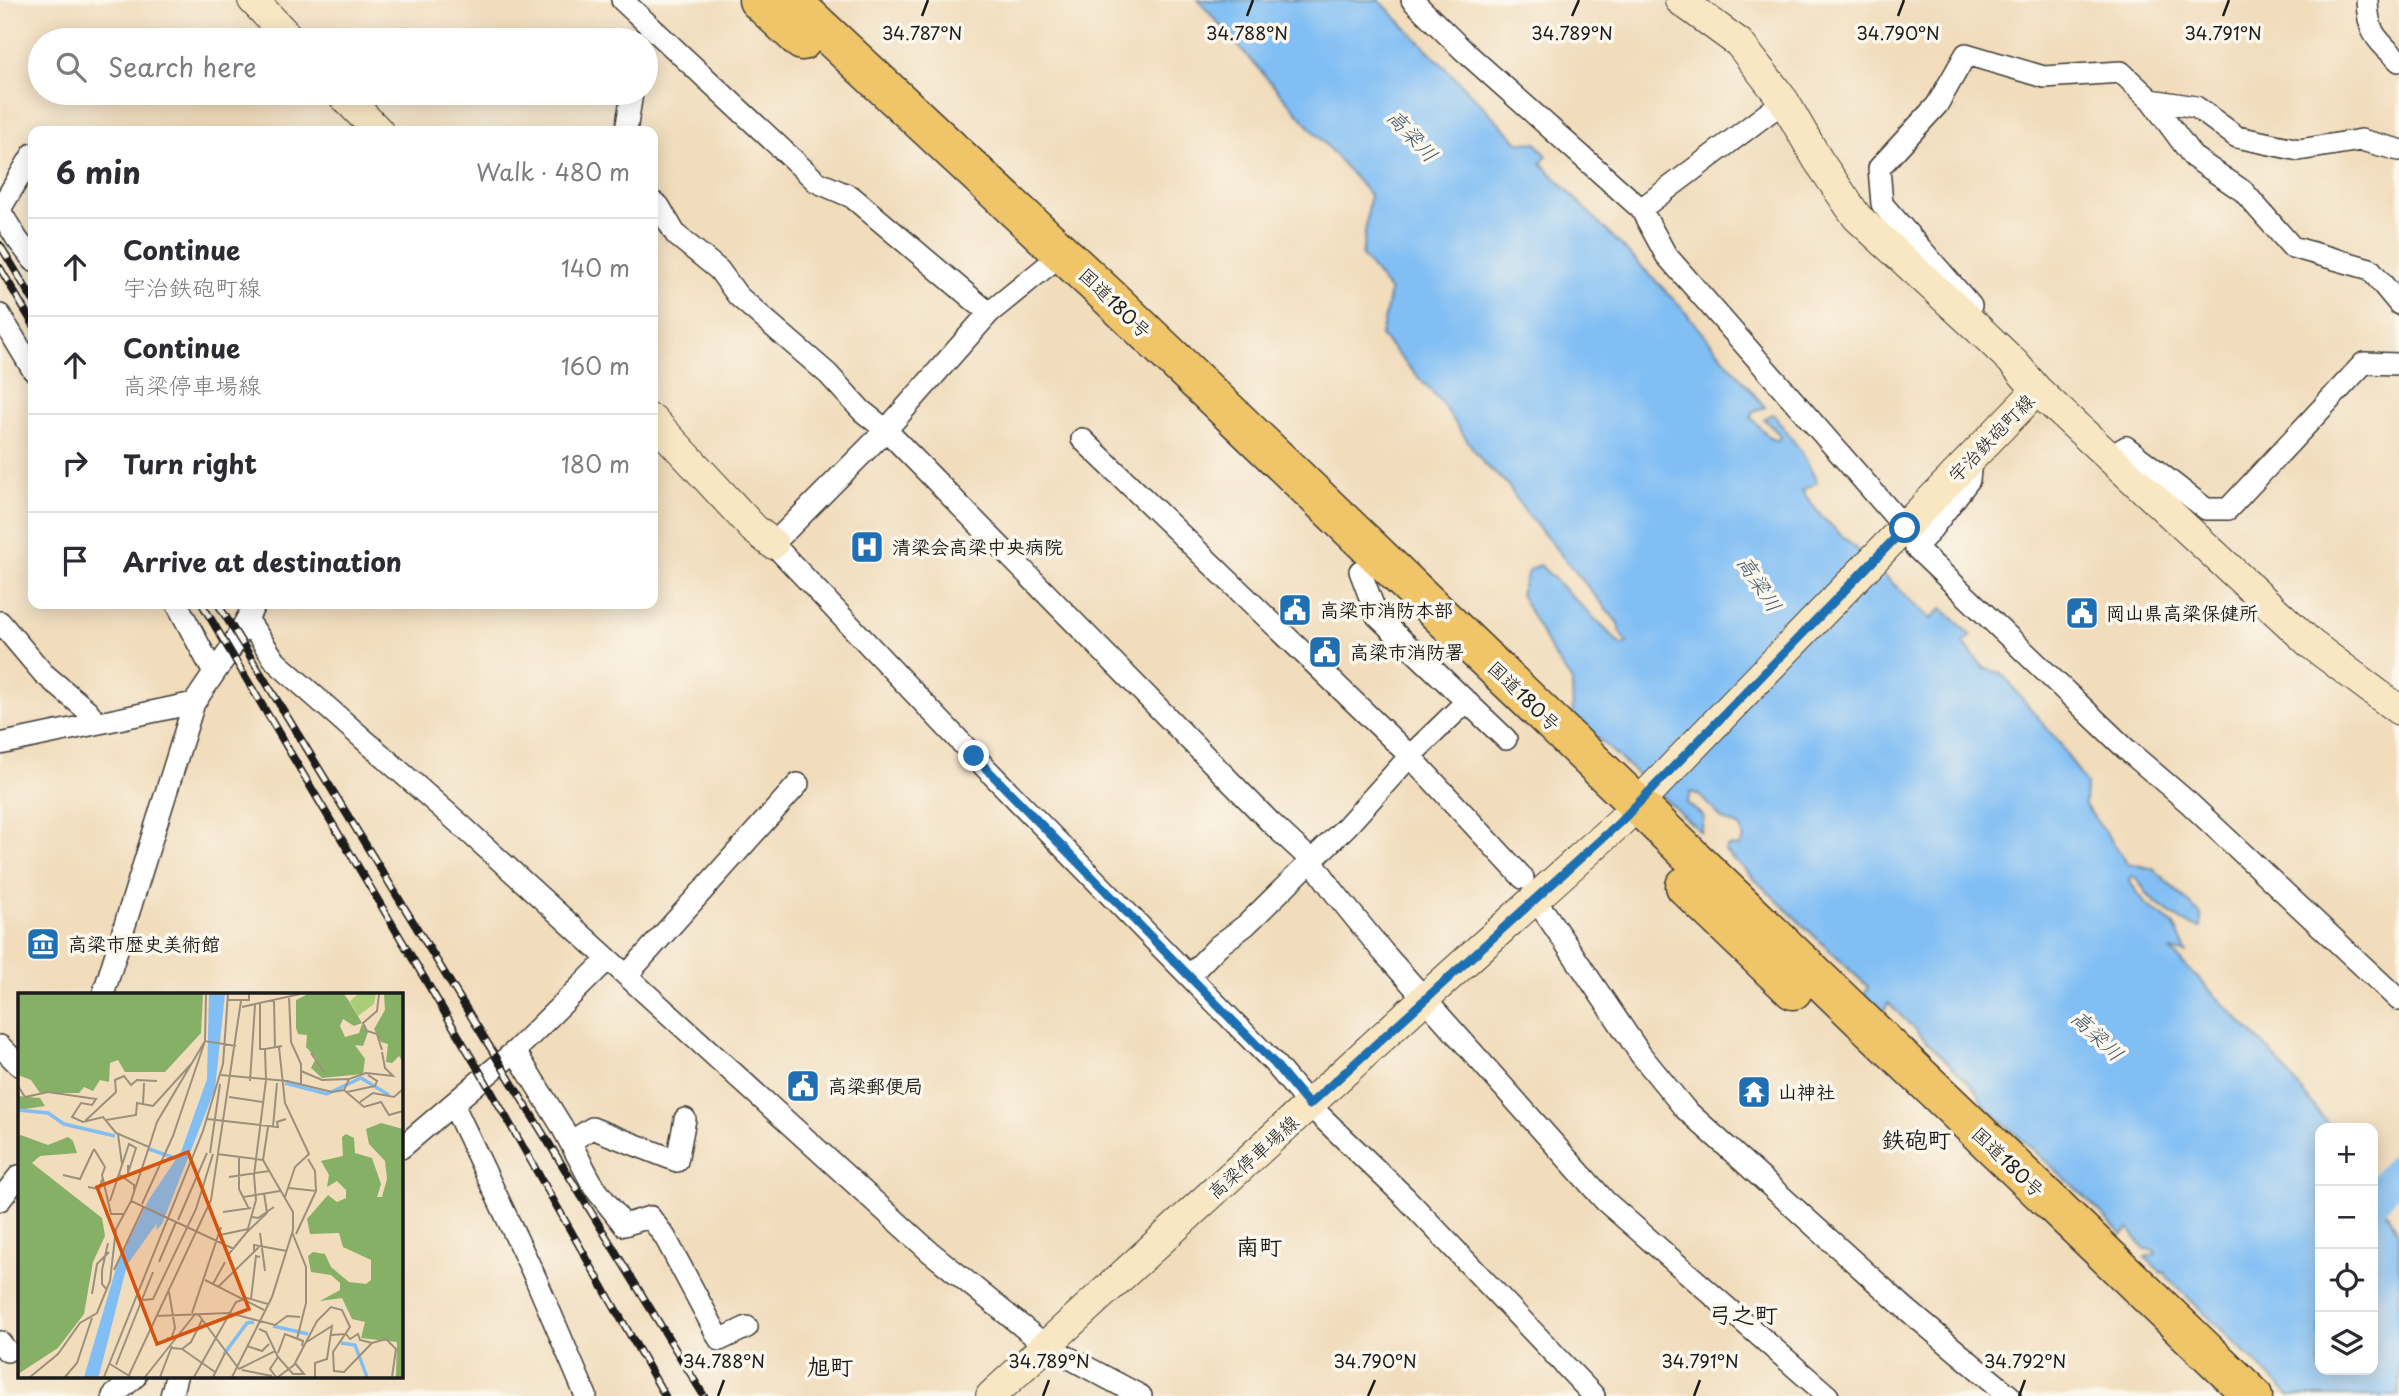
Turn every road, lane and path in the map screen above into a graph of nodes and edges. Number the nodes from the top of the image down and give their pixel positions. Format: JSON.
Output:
{"nodes":[{"id":1,"x":253,"y":0,"type":"edge"},
{"id":2,"x":622,"y":0,"type":"edge"},
{"id":3,"x":758,"y":0,"type":"edge"},
{"id":4,"x":791,"y":0,"type":"edge"},
{"id":5,"x":1412,"y":0,"type":"edge"},
{"id":6,"x":1680,"y":0,"type":"edge"},
{"id":7,"x":2367,"y":0,"type":"edge"},
{"id":8,"x":280,"y":28,"type":"edge"},
{"id":9,"x":642,"y":28,"type":"edge"},
{"id":10,"x":658,"y":46,"type":"edge"},
{"id":11,"x":2399,"y":61,"type":"edge"},
{"id":12,"x":2151,"y":100,"type":"junction"},
{"id":13,"x":1784,"y":101,"type":"junction"},
{"id":14,"x":352,"y":105,"type":"edge"},
{"id":15,"x":630,"y":105,"type":"edge"},
{"id":16,"x":372,"y":126,"type":"edge"},
{"id":17,"x":627,"y":126,"type":"edge"},
{"id":18,"x":2399,"y":150,"type":"edge"},
{"id":19,"x":28,"y":163,"type":"edge"},
{"id":20,"x":658,"y":205,"type":"edge"},
{"id":21,"x":1640,"y":209,"type":"junction"},
{"id":22,"x":0,"y":210,"type":"edge"},
{"id":23,"x":28,"y":253,"type":"edge"},
{"id":24,"x":1054,"y":261,"type":"junction"},
{"id":25,"x":2399,"y":304,"type":"edge"},
{"id":26,"x":989,"y":313,"type":"junction"},
{"id":27,"x":0,"y":316,"type":"edge"},
{"id":28,"x":1984,"y":334,"type":"junction"},
{"id":29,"x":28,"y":362,"type":"edge"},
{"id":30,"x":2399,"y":364,"type":"edge"},
{"id":31,"x":2037,"y":390,"type":"junction"},
{"id":32,"x":886,"y":430,"type":"junction"},
{"id":33,"x":664,"y":439,"type":"edge"},
{"id":34,"x":1082,"y":439,"type":"dead end"},
{"id":35,"x":2109,"y":457,"type":"junction"},
{"id":36,"x":1971,"y":459,"type":"junction"},
{"id":37,"x":1898,"y":535,"type":"junction"},
{"id":38,"x":773,"y":544,"type":"junction"},
{"id":39,"x":1360,"y":571,"type":"junction"},
{"id":40,"x":180,"y":609,"type":"edge"},
{"id":41,"x":251,"y":611,"type":"edge"},
{"id":42,"x":0,"y":622,"type":"edge"},
{"id":43,"x":214,"y":673,"type":"junction"},
{"id":44,"x":1467,"y":701,"type":"junction"},
{"id":45,"x":194,"y":703,"type":"junction"},
{"id":46,"x":2399,"y":710,"type":"edge"},
{"id":47,"x":96,"y":723,"type":"junction"},
{"id":48,"x":1506,"y":739,"type":"dead end"},
{"id":49,"x":0,"y":744,"type":"edge"},
{"id":50,"x":1410,"y":756,"type":"junction"},
{"id":51,"x":798,"y":784,"type":"dead end"},
{"id":52,"x":1637,"y":804,"type":"junction"},
{"id":53,"x":1312,"y":861,"type":"junction"},
{"id":54,"x":1524,"y":878,"type":"dead end"},
{"id":55,"x":1545,"y":913,"type":"dead end"},
{"id":56,"x":608,"y":959,"type":"junction"},
{"id":57,"x":627,"y":975,"type":"junction"},
{"id":58,"x":1189,"y":976,"type":"junction"},
{"id":59,"x":104,"y":993,"type":"edge"},
{"id":60,"x":1424,"y":999,"type":"junction"},
{"id":61,"x":2399,"y":1000,"type":"edge"},
{"id":62,"x":0,"y":1046,"type":"edge"},
{"id":63,"x":516,"y":1051,"type":"junction"},
{"id":64,"x":18,"y":1064,"type":"edge"},
{"id":65,"x":453,"y":1104,"type":"junction"},
{"id":66,"x":1309,"y":1105,"type":"junction"},
{"id":67,"x":685,"y":1119,"type":"dead end"},
{"id":68,"x":570,"y":1142,"type":"junction"},
{"id":69,"x":402,"y":1146,"type":"edge"},
{"id":70,"x":18,"y":1177,"type":"edge"},
{"id":71,"x":0,"y":1200,"type":"edge"},
{"id":72,"x":747,"y":1326,"type":"dead end"},
{"id":73,"x":1045,"y":1345,"type":"junction"},
{"id":74,"x":134,"y":1378,"type":"edge"},
{"id":75,"x":176,"y":1378,"type":"edge"},
{"id":76,"x":1138,"y":1395,"type":"edge"},
{"id":77,"x":113,"y":1396,"type":"edge"},
{"id":78,"x":171,"y":1396,"type":"edge"},
{"id":79,"x":586,"y":1396,"type":"edge"},
{"id":80,"x":991,"y":1396,"type":"edge"},
{"id":81,"x":1594,"y":1396,"type":"edge"},
{"id":82,"x":1828,"y":1396,"type":"edge"},
{"id":83,"x":2010,"y":1396,"type":"edge"},
{"id":84,"x":2216,"y":1396,"type":"edge"},
{"id":85,"x":2253,"y":1396,"type":"edge"}],
"edges":[{"from":1,"to":8,"type":"main road"},
{"from":2,"to":9,"type":"street"},
{"from":3,"to":24,"type":"highway","name":"国道180号"},
{"from":4,"to":24,"type":"highway","name":"国道180号"},
{"from":5,"to":21,"type":"street"},
{"from":6,"to":13,"type":"main road"},
{"from":7,"to":11,"type":"street"},
{"from":10,"to":26,"type":"street"},
{"from":12,"to":18,"type":"street"},
{"from":12,"to":25,"type":"street"},
{"from":12,"to":28,"type":"street"},
{"from":13,"to":21,"type":"street"},
{"from":13,"to":28,"type":"main road"},
{"from":14,"to":16,"type":"main road"},
{"from":15,"to":17,"type":"street"},
{"from":19,"to":22,"type":"street"},
{"from":20,"to":32,"type":"street"},
{"from":21,"to":37,"type":"street"},
{"from":22,"to":23,"type":"street"},
{"from":24,"to":26,"type":"street"},
{"from":24,"to":39,"type":"highway","name":"国道180号"},
{"from":24,"to":52,"type":"highway","name":"国道180号"},
{"from":26,"to":32,"type":"street"},
{"from":27,"to":29,"type":"street"},
{"from":28,"to":31,"type":"main road"},
{"from":30,"to":35,"type":"street"},
{"from":31,"to":35,"type":"main road","name":"宇治鉄砲町線"},
{"from":31,"to":36,"type":"main road","name":"宇治鉄砲町線"},
{"from":32,"to":38,"type":"street"},
{"from":32,"to":53,"type":"street"},
{"from":33,"to":38,"type":"main road"},
{"from":34,"to":50,"type":"street"},
{"from":35,"to":46,"type":"main road","name":"宇治鉄砲町線"},
{"from":36,"to":37,"type":"main road","name":"宇治鉄砲町線"},
{"from":36,"to":61,"type":"street"},
{"from":37,"to":52,"type":"main road","name":"宇治鉄砲町線"},
{"from":38,"to":58,"type":"street"},
{"from":39,"to":44,"type":"street"},
{"from":39,"to":52,"type":"highway","name":"国道180号"},
{"from":40,"to":43,"type":"street"},
{"from":41,"to":43,"type":"street"},
{"from":41,"to":56,"type":"street"},
{"from":42,"to":47,"type":"street"},
{"from":43,"to":45,"type":"street"},
{"from":44,"to":48,"type":"street"},
{"from":44,"to":50,"type":"street"},
{"from":45,"to":47,"type":"street"},
{"from":45,"to":59,"type":"street"},
{"from":47,"to":49,"type":"street"},
{"from":50,"to":53,"type":"street"},
{"from":50,"to":54,"type":"street"},
{"from":51,"to":57,"type":"street"},
{"from":52,"to":60,"type":"main road","name":"高梁停車場線"},
{"from":52,"to":84,"type":"highway","name":"国道180号"},
{"from":52,"to":85,"type":"highway","name":"国道180号"},
{"from":53,"to":58,"type":"street"},
{"from":53,"to":60,"type":"street"},
{"from":55,"to":83,"type":"street"},
{"from":56,"to":57,"type":"street"},
{"from":56,"to":63,"type":"street"},
{"from":57,"to":73,"type":"street"},
{"from":58,"to":66,"type":"street"},
{"from":60,"to":66,"type":"main road","name":"高梁停車場線"},
{"from":60,"to":82,"type":"street"},
{"from":62,"to":64,"type":"street"},
{"from":63,"to":65,"type":"street"},
{"from":63,"to":68,"type":"street"},
{"from":65,"to":69,"type":"street"},
{"from":65,"to":79,"type":"street"},
{"from":66,"to":73,"type":"main road","name":"高梁停車場線"},
{"from":66,"to":81,"type":"street"},
{"from":67,"to":68,"type":"street"},
{"from":68,"to":72,"type":"street"},
{"from":70,"to":71,"type":"street"},
{"from":73,"to":76,"type":"street"},
{"from":73,"to":80,"type":"main road","name":"高梁停車場線"},
{"from":74,"to":77,"type":"street"},
{"from":75,"to":78,"type":"street"}]}
